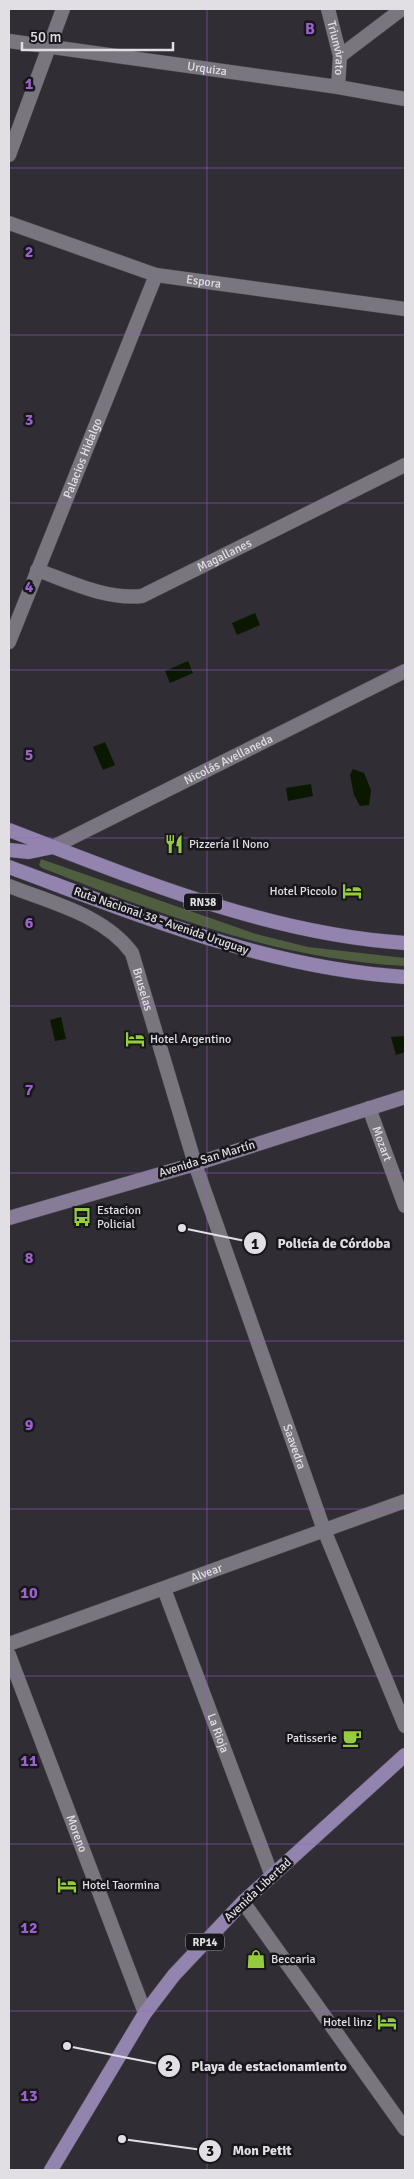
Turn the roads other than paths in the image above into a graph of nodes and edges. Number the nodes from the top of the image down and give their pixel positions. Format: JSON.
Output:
{"nodes":[{"id":1,"x":63,"y":9,"type":"edge"},
{"id":2,"x":328,"y":9,"type":"edge"},
{"id":3,"x":402,"y":9,"type":"edge"},
{"id":4,"x":9,"y":41,"type":"edge"},
{"id":5,"x":49,"y":46,"type":"junction"},
{"id":6,"x":340,"y":56,"type":"junction"},
{"id":7,"x":338,"y":87,"type":"junction"},
{"id":8,"x":405,"y":99,"type":"edge"},
{"id":9,"x":9,"y":155,"type":"edge"},
{"id":10,"x":9,"y":223,"type":"edge"},
{"id":11,"x":156,"y":275,"type":"junction"},
{"id":12,"x":405,"y":309,"type":"edge"},
{"id":13,"x":405,"y":465,"type":"edge"},
{"id":14,"x":37,"y":570,"type":"junction"},
{"id":15,"x":9,"y":642,"type":"edge"},
{"id":16,"x":405,"y":671,"type":"edge"},
{"id":17,"x":9,"y":830,"type":"edge"},
{"id":18,"x":53,"y":847,"type":"junction"},
{"id":19,"x":9,"y":850,"type":"edge"},
{"id":20,"x":9,"y":867,"type":"edge"},
{"id":21,"x":9,"y":886,"type":"edge"},
{"id":22,"x":405,"y":943,"type":"edge"},
{"id":23,"x":405,"y":977,"type":"edge"},
{"id":24,"x":405,"y":1097,"type":"edge"},
{"id":25,"x":369,"y":1108,"type":"junction"},
{"id":26,"x":195,"y":1164,"type":"junction"},
{"id":27,"x":405,"y":1206,"type":"edge"},
{"id":28,"x":9,"y":1218,"type":"edge"},
{"id":29,"x":405,"y":1501,"type":"edge"},
{"id":30,"x":324,"y":1530,"type":"junction"},
{"id":31,"x":164,"y":1589,"type":"junction"},
{"id":32,"x":9,"y":1644,"type":"edge"},
{"id":33,"x":9,"y":1655,"type":"edge"},
{"id":34,"x":405,"y":1726,"type":"edge"},
{"id":35,"x":405,"y":1755,"type":"edge"},
{"id":36,"x":272,"y":1876,"type":"junction"},
{"id":37,"x":243,"y":1902,"type":"junction"},
{"id":38,"x":145,"y":2013,"type":"junction"},
{"id":39,"x":405,"y":2129,"type":"edge"},
{"id":40,"x":51,"y":2170,"type":"edge"}],
"edges":[{"from":1,"to":5,"type":"street"},
{"from":2,"to":6,"type":"street","name":"Triunvirato"},
{"from":3,"to":6,"type":"street"},
{"from":4,"to":5,"type":"street","name":"Urquiza"},
{"from":5,"to":7,"type":"street","name":"Urquiza"},
{"from":5,"to":9,"type":"street"},
{"from":6,"to":7,"type":"street","name":"Triunvirato"},
{"from":7,"to":8,"type":"street","name":"Urquiza"},
{"from":10,"to":11,"type":"street","name":"Espora"},
{"from":11,"to":12,"type":"street","name":"Espora"},
{"from":11,"to":14,"type":"street","name":"Palacios Hidalgo"},
{"from":13,"to":14,"type":"street","name":"Magallanes"},
{"from":14,"to":15,"type":"street","name":"Palacios Hidalgo"},
{"from":16,"to":18,"type":"street","name":"Nicolás Avellaneda"},
{"from":17,"to":18,"type":"main road","number":"RN38"},
{"from":18,"to":19,"type":"main road"},
{"from":18,"to":22,"type":"main road","number":"RN38"},
{"from":20,"to":23,"type":"main road","name":"Ruta Nacional 38 - Avenida Uruguay"},
{"from":21,"to":26,"type":"street","name":"Bruselas"},
{"from":24,"to":25,"type":"main road","name":"Avenida San Martín"},
{"from":25,"to":26,"type":"main road","name":"Avenida San Martín"},
{"from":25,"to":27,"type":"street","name":"Mozart"},
{"from":26,"to":28,"type":"main road","name":"Avenida San Martín"},
{"from":26,"to":30,"type":"street","name":"Saavedra"},
{"from":29,"to":30,"type":"street","name":"Alvear"},
{"from":30,"to":31,"type":"street","name":"Alvear"},
{"from":30,"to":34,"type":"street","name":"Saavedra"},
{"from":31,"to":32,"type":"street","name":"Alvear"},
{"from":31,"to":36,"type":"street","name":"La Rioja"},
{"from":33,"to":38,"type":"street","name":"Moreno"},
{"from":35,"to":36,"type":"main road","name":"Avenida Libertad","number":"RP14"},
{"from":36,"to":37,"type":"main road","name":"Avenida Libertad","number":"RP14"},
{"from":37,"to":38,"type":"main road","name":"Avenida Libertad","number":"RP14"},
{"from":37,"to":39,"type":"street"},
{"from":38,"to":40,"type":"main road","name":"Avenida Libertad","number":"RP14"}]}
